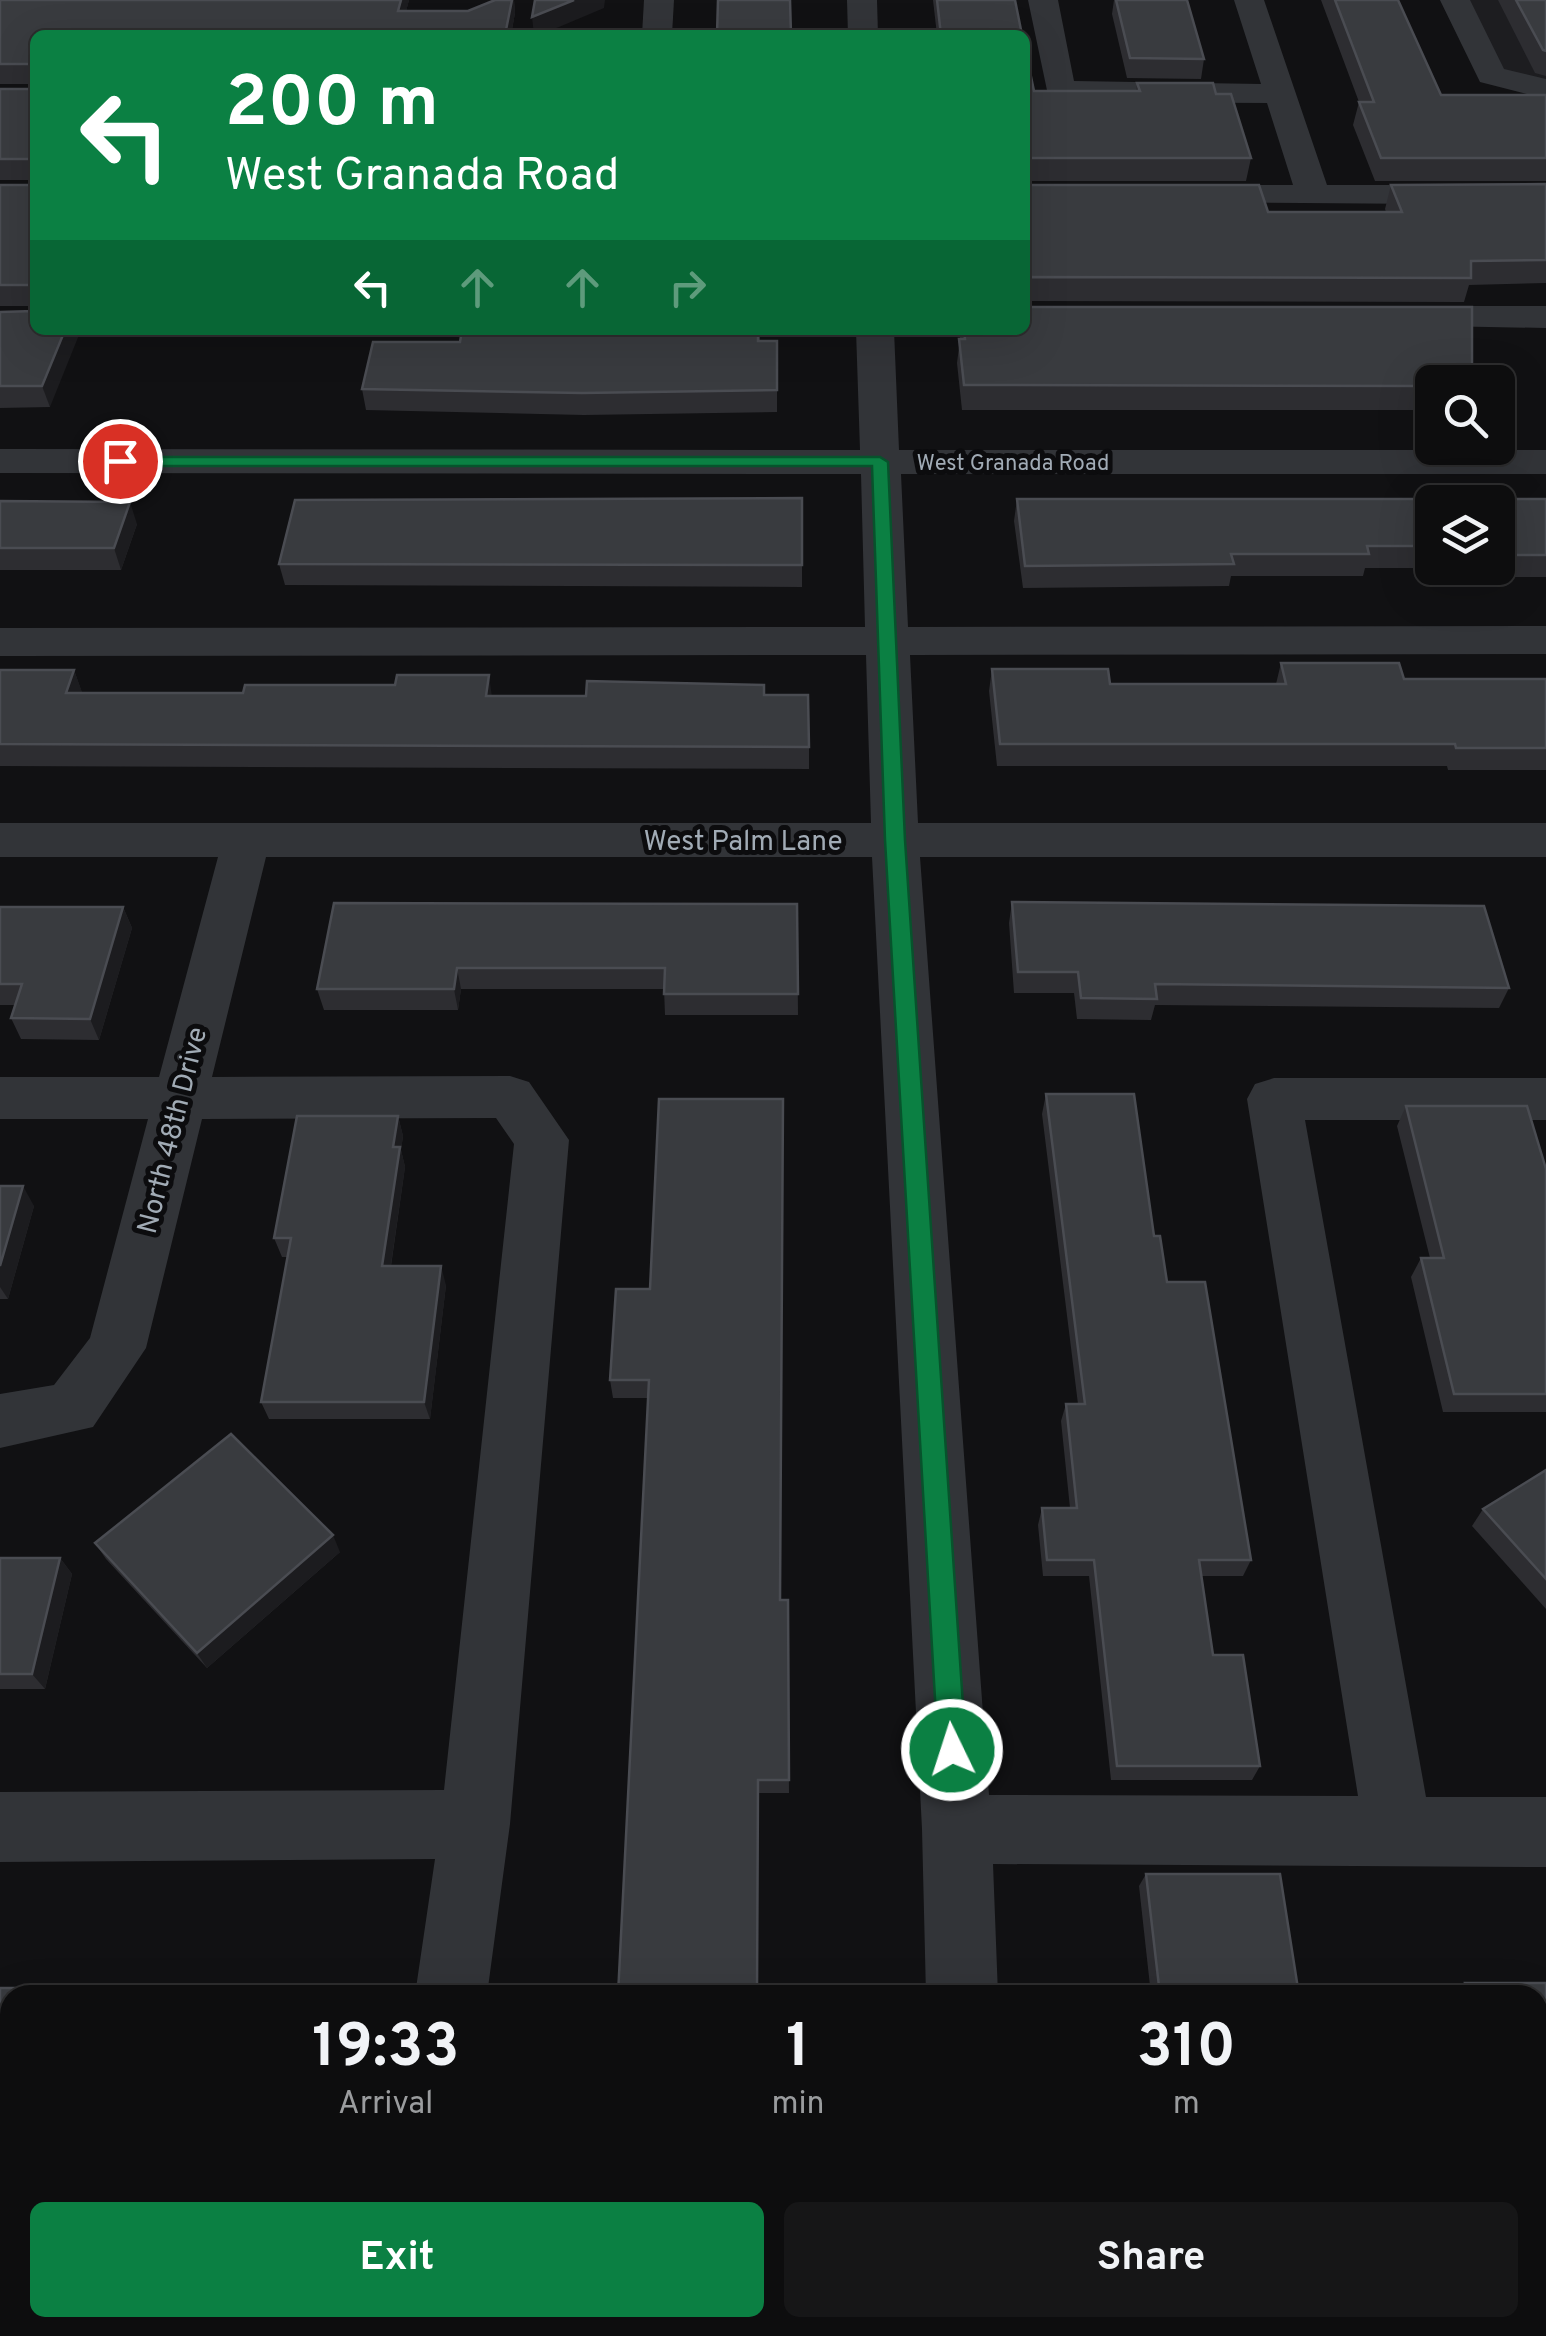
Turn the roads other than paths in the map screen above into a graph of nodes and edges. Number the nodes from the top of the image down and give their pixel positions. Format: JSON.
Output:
{"nodes":[{"id":1,"x":659,"y":0,"type":"edge"},
{"id":2,"x":862,"y":0,"type":"edge"},
{"id":3,"x":1043,"y":0,"type":"edge"},
{"id":4,"x":1249,"y":0,"type":"edge"},
{"id":5,"x":1455,"y":0,"type":"edge"},
{"id":6,"x":657,"y":30,"type":"edge"},
{"id":7,"x":863,"y":30,"type":"edge"},
{"id":8,"x":1546,"y":88,"type":"edge"},
{"id":9,"x":1280,"y":94,"type":"junction"},
{"id":10,"x":1160,"y":194,"type":"edge"},
{"id":11,"x":1313,"y":194,"type":"junction"},
{"id":12,"x":1546,"y":194,"type":"edge"},
{"id":13,"x":1372,"y":316,"type":"edge"},
{"id":14,"x":1546,"y":317,"type":"edge"},
{"id":15,"x":875,"y":335,"type":"edge"},
{"id":16,"x":0,"y":461,"type":"edge"},
{"id":17,"x":880,"y":462,"type":"junction"},
{"id":18,"x":1546,"y":462,"type":"edge"},
{"id":19,"x":1546,"y":640,"type":"edge"},
{"id":20,"x":0,"y":642,"type":"edge"},
{"id":21,"x":887,"y":642,"type":"junction"},
{"id":22,"x":0,"y":840,"type":"edge"},
{"id":23,"x":246,"y":840,"type":"junction"},
{"id":24,"x":895,"y":840,"type":"junction"},
{"id":25,"x":1546,"y":840,"type":"edge"},
{"id":26,"x":0,"y":1098,"type":"edge"},
{"id":27,"x":177,"y":1098,"type":"junction"},
{"id":28,"x":1546,"y":1099,"type":"edge"},
{"id":29,"x":0,"y":1420,"type":"edge"},
{"id":30,"x":475,"y":1824,"type":"junction"},
{"id":31,"x":0,"y":1826,"type":"edge"},
{"id":32,"x":957,"y":1829,"type":"junction"},
{"id":33,"x":1398,"y":1832,"type":"junction"},
{"id":34,"x":1546,"y":1832,"type":"edge"},
{"id":35,"x":452,"y":1985,"type":"edge"},
{"id":36,"x":962,"y":1985,"type":"edge"}],
"edges":[{"from":1,"to":6,"type":"street"},
{"from":2,"to":7,"type":"street"},
{"from":3,"to":9,"type":"street"},
{"from":4,"to":9,"type":"street"},
{"from":5,"to":8,"type":"street"},
{"from":9,"to":11,"type":"street"},
{"from":10,"to":11,"type":"street"},
{"from":11,"to":12,"type":"street"},
{"from":13,"to":14,"type":"street"},
{"from":15,"to":17,"type":"street"},
{"from":16,"to":17,"type":"street","name":"West Granada Road"},
{"from":17,"to":18,"type":"street","name":"West Granada Road"},
{"from":17,"to":21,"type":"street"},
{"from":19,"to":21,"type":"street"},
{"from":20,"to":21,"type":"street"},
{"from":21,"to":24,"type":"street"},
{"from":22,"to":23,"type":"street","name":"West Palm Lane"},
{"from":23,"to":24,"type":"street","name":"West Palm Lane"},
{"from":23,"to":27,"type":"street","name":"North 48th Drive"},
{"from":24,"to":25,"type":"street","name":"West Palm Lane"},
{"from":24,"to":32,"type":"street"},
{"from":26,"to":27,"type":"street"},
{"from":27,"to":29,"type":"street","name":"North 48th Drive"},
{"from":27,"to":30,"type":"street"},
{"from":28,"to":33,"type":"street"},
{"from":30,"to":31,"type":"street"},
{"from":30,"to":35,"type":"street"},
{"from":32,"to":33,"type":"street"},
{"from":32,"to":36,"type":"street"},
{"from":33,"to":34,"type":"street"}]}
